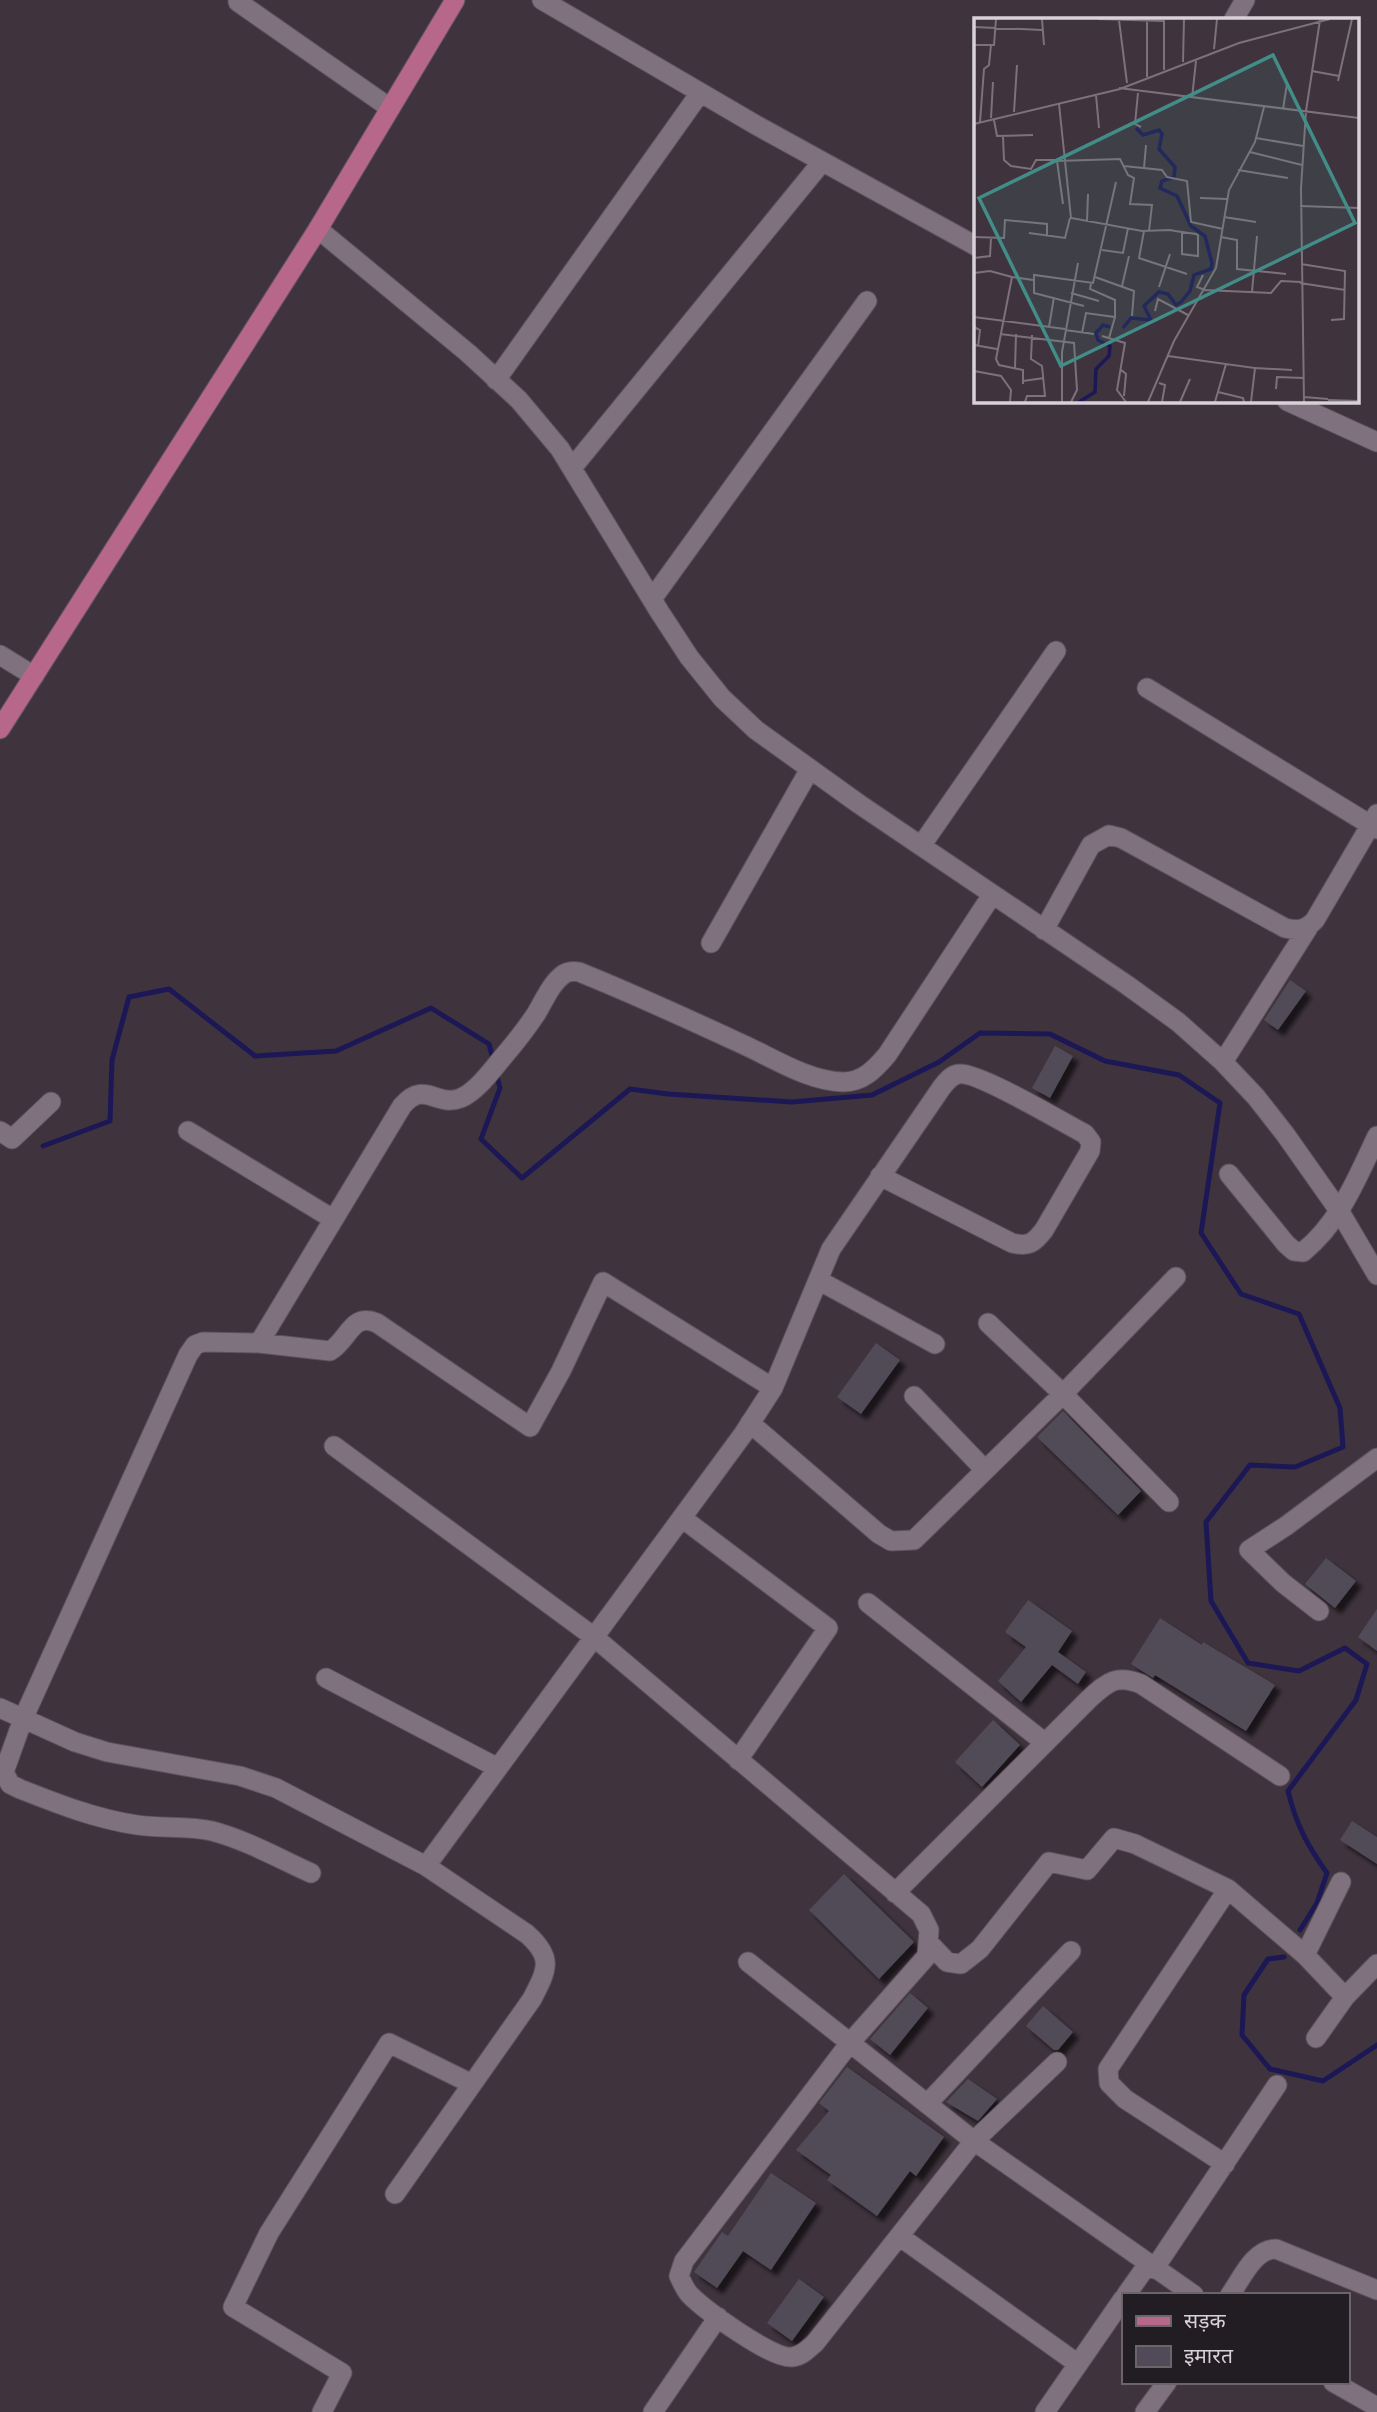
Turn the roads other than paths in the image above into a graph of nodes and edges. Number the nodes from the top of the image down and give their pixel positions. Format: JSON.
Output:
{"nodes":[{"id":1,"x":455,"y":0,"type":"edge"},
{"id":2,"x":542,"y":0,"type":"edge"},
{"id":3,"x":1245,"y":0,"type":"edge"},
{"id":4,"x":238,"y":2,"type":"dead end"},
{"id":5,"x":1235,"y":18,"type":"edge"},
{"id":6,"x":700,"y":93,"type":"junction"},
{"id":7,"x":390,"y":108,"type":"junction"},
{"id":8,"x":822,"y":162,"type":"junction"},
{"id":9,"x":318,"y":229,"type":"junction"},
{"id":10,"x":974,"y":245,"type":"edge"},
{"id":11,"x":867,"y":301,"type":"dead end"},
{"id":12,"x":496,"y":380,"type":"junction"},
{"id":13,"x":1289,"y":402,"type":"edge"},
{"id":14,"x":1377,"y":442,"type":"edge"},
{"id":15,"x":572,"y":468,"type":"junction"},
{"id":16,"x":652,"y":599,"type":"junction"},
{"id":17,"x":1056,"y":651,"type":"dead end"},
{"id":18,"x":0,"y":655,"type":"edge"},
{"id":19,"x":34,"y":676,"type":"junction"},
{"id":20,"x":1147,"y":688,"type":"dead end"},
{"id":21,"x":0,"y":729,"type":"edge"},
{"id":22,"x":810,"y":769,"type":"junction"},
{"id":23,"x":1375,"y":823,"type":"edge"},
{"id":24,"x":921,"y":846,"type":"junction"},
{"id":25,"x":992,"y":895,"type":"junction"},
{"id":26,"x":1308,"y":928,"type":"junction"},
{"id":27,"x":1044,"y":930,"type":"junction"},
{"id":28,"x":711,"y":943,"type":"dead end"},
{"id":29,"x":1223,"y":1062,"type":"junction"},
{"id":30,"x":51,"y":1102,"type":"dead end"},
{"id":31,"x":0,"y":1131,"type":"edge"},
{"id":32,"x":188,"y":1131,"type":"dead end"},
{"id":33,"x":1377,"y":1136,"type":"edge"},
{"id":34,"x":1229,"y":1174,"type":"dead end"},
{"id":35,"x":880,"y":1175,"type":"junction"},
{"id":36,"x":1340,"y":1212,"type":"junction"},
{"id":37,"x":333,"y":1219,"type":"junction"},
{"id":38,"x":1377,"y":1275,"type":"edge"},
{"id":39,"x":1176,"y":1277,"type":"dead end"},
{"id":40,"x":818,"y":1280,"type":"junction"},
{"id":41,"x":988,"y":1322,"type":"dead end"},
{"id":42,"x":259,"y":1343,"type":"junction"},
{"id":43,"x":935,"y":1344,"type":"dead end"},
{"id":44,"x":773,"y":1388,"type":"junction"},
{"id":45,"x":1063,"y":1394,"type":"junction"},
{"id":46,"x":914,"y":1396,"type":"dead end"},
{"id":47,"x":750,"y":1423,"type":"junction"},
{"id":48,"x":334,"y":1446,"type":"dead end"},
{"id":49,"x":1377,"y":1458,"type":"edge"},
{"id":50,"x":985,"y":1470,"type":"junction"},
{"id":51,"x":1169,"y":1502,"type":"dead end"},
{"id":52,"x":682,"y":1518,"type":"junction"},
{"id":53,"x":868,"y":1603,"type":"dead end"},
{"id":54,"x":1319,"y":1611,"type":"dead end"},
{"id":55,"x":594,"y":1637,"type":"junction"},
{"id":56,"x":327,"y":1678,"type":"dead end"},
{"id":57,"x":0,"y":1708,"type":"edge"},
{"id":58,"x":23,"y":1719,"type":"junction"},
{"id":59,"x":1044,"y":1742,"type":"junction"},
{"id":60,"x":738,"y":1760,"type":"junction"},
{"id":61,"x":498,"y":1768,"type":"junction"},
{"id":62,"x":1280,"y":1776,"type":"dead end"},
{"id":63,"x":426,"y":1866,"type":"junction"},
{"id":64,"x":311,"y":1873,"type":"dead end"},
{"id":65,"x":1341,"y":1882,"type":"dead end"},
{"id":66,"x":1227,"y":1889,"type":"junction"},
{"id":67,"x":895,"y":1893,"type":"junction"},
{"id":68,"x":930,"y":1944,"type":"junction"},
{"id":69,"x":1071,"y":1951,"type":"dead end"},
{"id":70,"x":1305,"y":1955,"type":"junction"},
{"id":71,"x":748,"y":1962,"type":"dead end"},
{"id":72,"x":1377,"y":1964,"type":"edge"},
{"id":73,"x":1345,"y":1997,"type":"junction"},
{"id":74,"x":1316,"y":2038,"type":"dead end"},
{"id":75,"x":849,"y":2044,"type":"junction"},
{"id":76,"x":1057,"y":2062,"type":"dead end"},
{"id":77,"x":472,"y":2084,"type":"junction"},
{"id":78,"x":1277,"y":2085,"type":"dead end"},
{"id":79,"x":927,"y":2104,"type":"junction"},
{"id":80,"x":974,"y":2141,"type":"junction"},
{"id":81,"x":1224,"y":2164,"type":"junction"},
{"id":82,"x":395,"y":2194,"type":"dead end"},
{"id":83,"x":899,"y":2236,"type":"junction"},
{"id":84,"x":1151,"y":2267,"type":"junction"},
{"id":85,"x":1377,"y":2290,"type":"edge"},
{"id":86,"x":1128,"y":2293,"type":"edge"},
{"id":87,"x":1191,"y":2293,"type":"edge"},
{"id":88,"x":1231,"y":2293,"type":"edge"},
{"id":89,"x":1122,"y":2300,"type":"edge"},
{"id":90,"x":718,"y":2317,"type":"junction"},
{"id":91,"x":1078,"y":2364,"type":"junction"},
{"id":92,"x":1166,"y":2384,"type":"edge"},
{"id":93,"x":1337,"y":2384,"type":"edge"},
{"id":94,"x":1377,"y":2407,"type":"edge"},
{"id":95,"x":322,"y":2412,"type":"edge"},
{"id":96,"x":653,"y":2412,"type":"edge"},
{"id":97,"x":1045,"y":2412,"type":"edge"},
{"id":98,"x":1145,"y":2412,"type":"edge"}],
"edges":[{"from":1,"to":7,"type":"main road"},
{"from":2,"to":6,"type":"street"},
{"from":3,"to":5,"type":"street"},
{"from":4,"to":7,"type":"street"},
{"from":6,"to":8,"type":"street"},
{"from":6,"to":12,"type":"street"},
{"from":7,"to":9,"type":"main road"},
{"from":8,"to":10,"type":"street"},
{"from":8,"to":15,"type":"street"},
{"from":9,"to":12,"type":"street"},
{"from":9,"to":19,"type":"main road"},
{"from":11,"to":16,"type":"street"},
{"from":12,"to":15,"type":"street"},
{"from":13,"to":14,"type":"street"},
{"from":15,"to":16,"type":"street"},
{"from":16,"to":22,"type":"street"},
{"from":17,"to":24,"type":"street"},
{"from":18,"to":19,"type":"street"},
{"from":19,"to":21,"type":"main road"},
{"from":20,"to":23,"type":"street"},
{"from":22,"to":24,"type":"street"},
{"from":22,"to":28,"type":"street"},
{"from":23,"to":26,"type":"street"},
{"from":24,"to":25,"type":"street"},
{"from":25,"to":27,"type":"street"},
{"from":25,"to":37,"type":"street"},
{"from":26,"to":27,"type":"street"},
{"from":26,"to":29,"type":"street"},
{"from":27,"to":29,"type":"street"},
{"from":29,"to":36,"type":"street"},
{"from":30,"to":31,"type":"street"},
{"from":32,"to":37,"type":"street"},
{"from":33,"to":36,"type":"street"},
{"from":34,"to":36,"type":"street"},
{"from":35,"to":35,"type":"street"},
{"from":35,"to":40,"type":"street"},
{"from":36,"to":38,"type":"street"},
{"from":37,"to":42,"type":"street"},
{"from":39,"to":45,"type":"street"},
{"from":40,"to":43,"type":"street"},
{"from":40,"to":44,"type":"street"},
{"from":41,"to":45,"type":"street"},
{"from":42,"to":44,"type":"street"},
{"from":42,"to":58,"type":"street"},
{"from":44,"to":47,"type":"street"},
{"from":45,"to":50,"type":"street"},
{"from":45,"to":51,"type":"street"},
{"from":46,"to":50,"type":"street"},
{"from":47,"to":50,"type":"street"},
{"from":47,"to":52,"type":"street"},
{"from":48,"to":55,"type":"street"},
{"from":49,"to":54,"type":"street"},
{"from":52,"to":55,"type":"street"},
{"from":52,"to":60,"type":"street"},
{"from":53,"to":59,"type":"street"},
{"from":55,"to":60,"type":"street"},
{"from":55,"to":61,"type":"street"},
{"from":56,"to":61,"type":"street"},
{"from":57,"to":58,"type":"street"},
{"from":58,"to":63,"type":"street"},
{"from":58,"to":64,"type":"street"},
{"from":59,"to":62,"type":"street"},
{"from":59,"to":67,"type":"street"},
{"from":60,"to":67,"type":"street"},
{"from":61,"to":63,"type":"street"},
{"from":63,"to":77,"type":"street"},
{"from":65,"to":70,"type":"street"},
{"from":66,"to":68,"type":"street"},
{"from":66,"to":70,"type":"street"},
{"from":66,"to":81,"type":"street"},
{"from":67,"to":68,"type":"street"},
{"from":68,"to":75,"type":"street"},
{"from":69,"to":79,"type":"street"},
{"from":70,"to":73,"type":"street"},
{"from":71,"to":75,"type":"street"},
{"from":72,"to":73,"type":"street"},
{"from":73,"to":74,"type":"street"},
{"from":75,"to":79,"type":"street"},
{"from":75,"to":90,"type":"street"},
{"from":76,"to":80,"type":"street"},
{"from":77,"to":82,"type":"street"},
{"from":77,"to":95,"type":"street"},
{"from":78,"to":81,"type":"street"},
{"from":79,"to":80,"type":"street"},
{"from":80,"to":83,"type":"street"},
{"from":80,"to":84,"type":"street"},
{"from":81,"to":84,"type":"street"},
{"from":83,"to":90,"type":"street"},
{"from":83,"to":91,"type":"street"},
{"from":84,"to":86,"type":"street"},
{"from":84,"to":87,"type":"street"},
{"from":85,"to":88,"type":"street"},
{"from":89,"to":91,"type":"street"},
{"from":90,"to":96,"type":"street"},
{"from":91,"to":97,"type":"street"},
{"from":92,"to":98,"type":"street"},
{"from":93,"to":94,"type":"street"}]}
